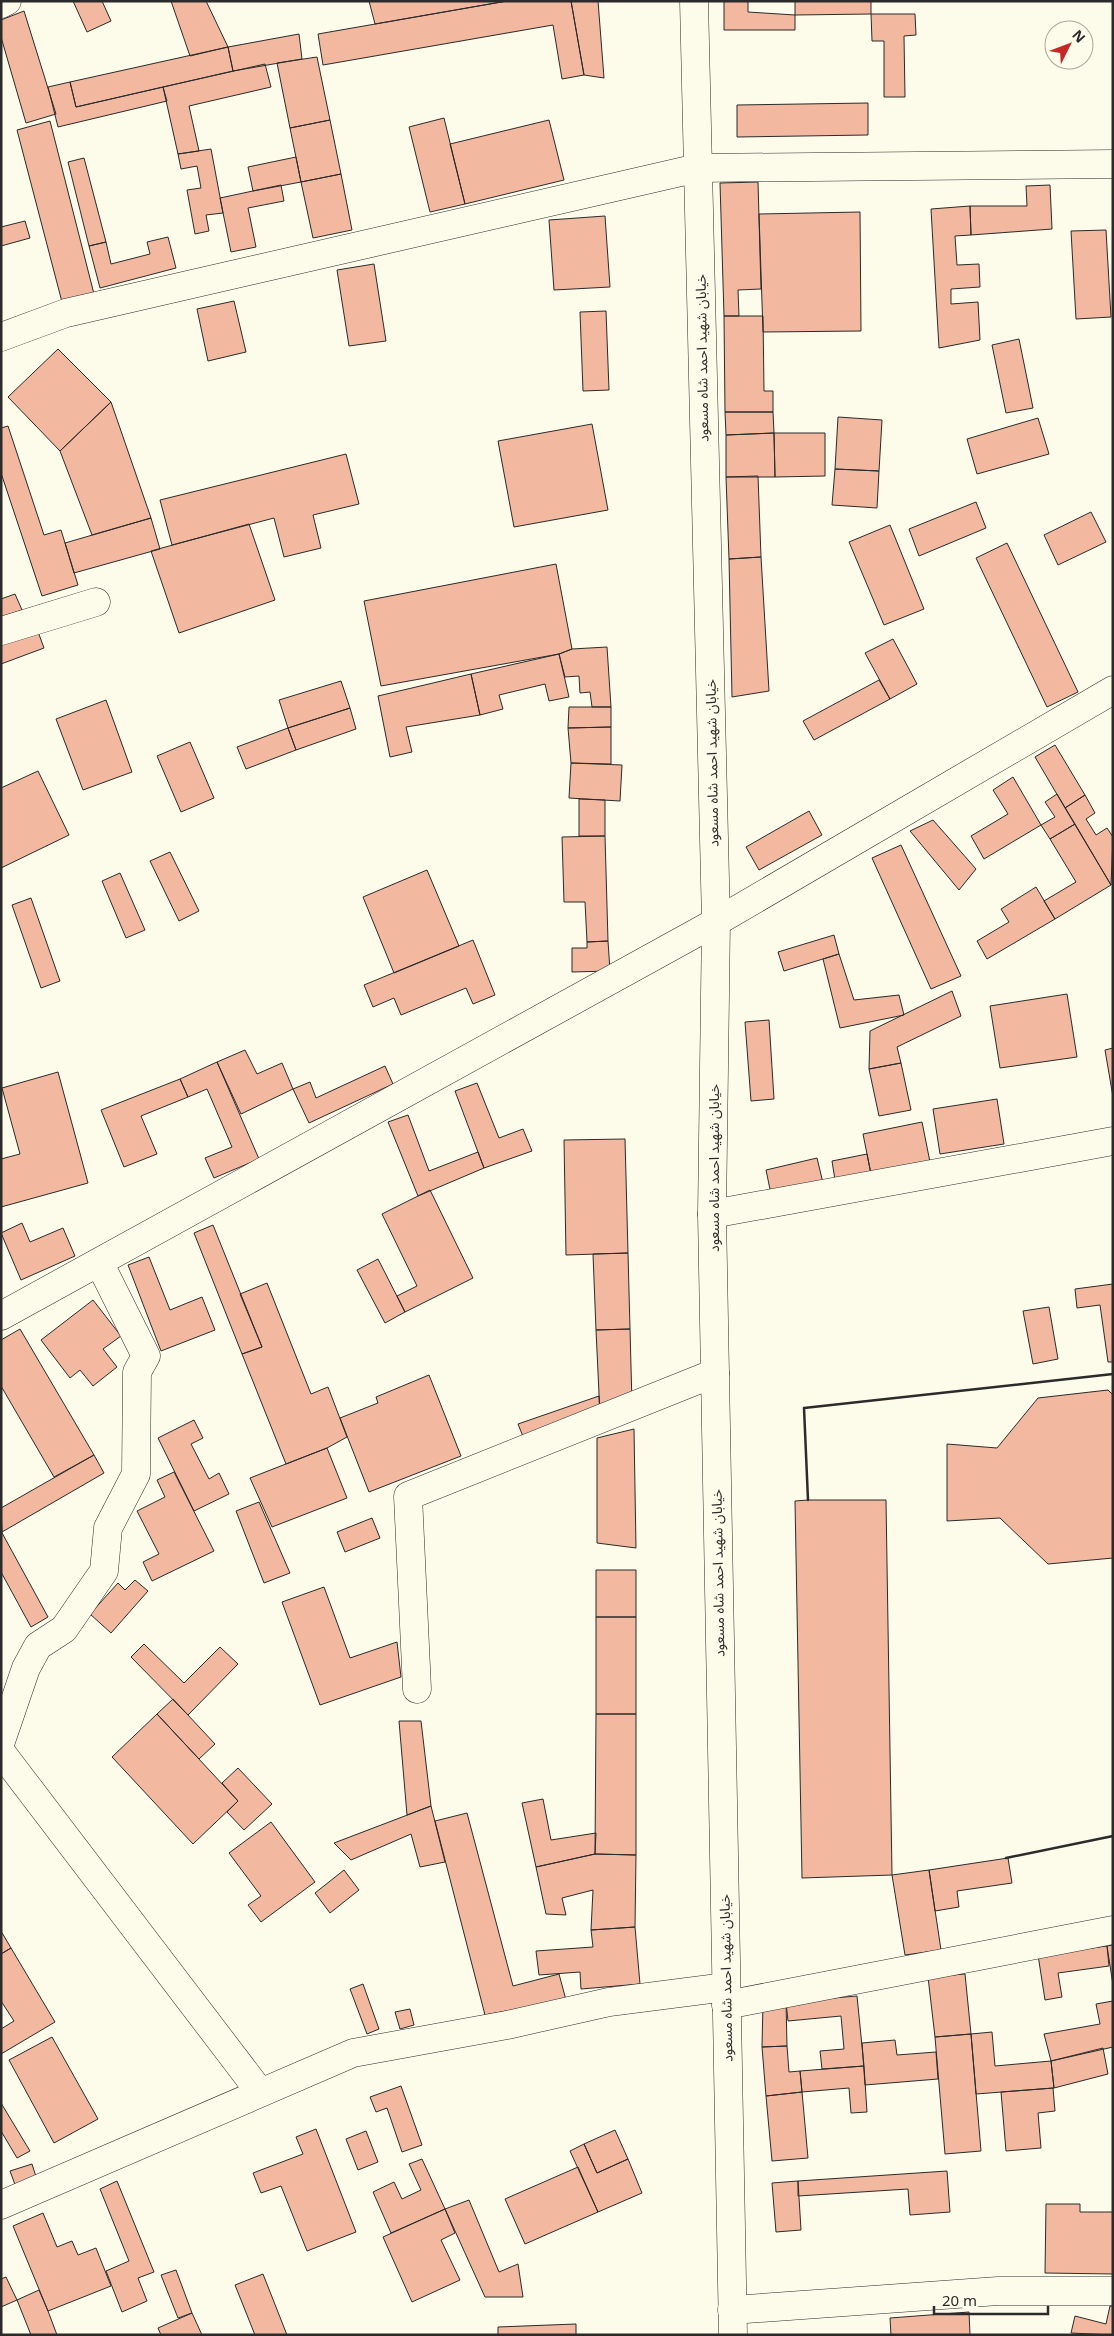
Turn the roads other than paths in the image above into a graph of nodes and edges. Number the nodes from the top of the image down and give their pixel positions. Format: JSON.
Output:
{"nodes":[{"id":1,"x":7,"y":1,"type":"edge"},
{"id":2,"x":694,"y":1,"type":"edge"},
{"id":3,"x":1,"y":4,"type":"edge"},
{"id":4,"x":1113,"y":164,"type":"edge"},
{"id":5,"x":698,"y":168,"type":"junction"},
{"id":6,"x":1,"y":337,"type":"edge"},
{"id":7,"x":96,"y":602,"type":"dead end"},
{"id":8,"x":1,"y":631,"type":"edge"},
{"id":9,"x":1113,"y":690,"type":"edge"},
{"id":10,"x":716,"y":922,"type":"junction"},
{"id":11,"x":1113,"y":1141,"type":"edge"},
{"id":12,"x":712,"y":1214,"type":"junction"},
{"id":13,"x":99,"y":1262,"type":"junction"},
{"id":14,"x":1,"y":1316,"type":"edge"},
{"id":15,"x":715,"y":1373,"type":"junction"},
{"id":16,"x":417,"y":1689,"type":"dead end"},
{"id":17,"x":1,"y":1741,"type":"edge"},
{"id":18,"x":1,"y":1752,"type":"edge"},
{"id":19,"x":1113,"y":1930,"type":"edge"},
{"id":20,"x":726,"y":1996,"type":"junction"},
{"id":21,"x":260,"y":2092,"type":"junction"},
{"id":22,"x":1,"y":2205,"type":"edge"},
{"id":23,"x":1113,"y":2291,"type":"edge"},
{"id":24,"x":733,"y":2322,"type":"edge"}],
"edges":[{"from":1,"to":3,"type":"street"},
{"from":2,"to":5,"type":"street","name":"خیابان شهید احمد شاه مسعود"},
{"from":4,"to":5,"type":"street"},
{"from":5,"to":6,"type":"street"},
{"from":5,"to":10,"type":"street","name":"خیابان شهید احمد شاه مسعود"},
{"from":7,"to":8,"type":"street"},
{"from":9,"to":10,"type":"street"},
{"from":10,"to":12,"type":"street","name":"خیابان شهید احمد شاه مسعود"},
{"from":10,"to":13,"type":"street"},
{"from":11,"to":12,"type":"street"},
{"from":12,"to":15,"type":"street","name":"خیابان شهید احمد شاه مسعود"},
{"from":13,"to":14,"type":"street"},
{"from":13,"to":17,"type":"street"},
{"from":15,"to":16,"type":"street"},
{"from":15,"to":20,"type":"street","name":"خیابان شهید احمد شاه مسعود"},
{"from":18,"to":21,"type":"street"},
{"from":19,"to":20,"type":"street"},
{"from":20,"to":21,"type":"street"},
{"from":20,"to":24,"type":"street","name":"خیابان شهید احمد شاه مسعود"},
{"from":21,"to":22,"type":"street"},
{"from":23,"to":24,"type":"street"}]}
